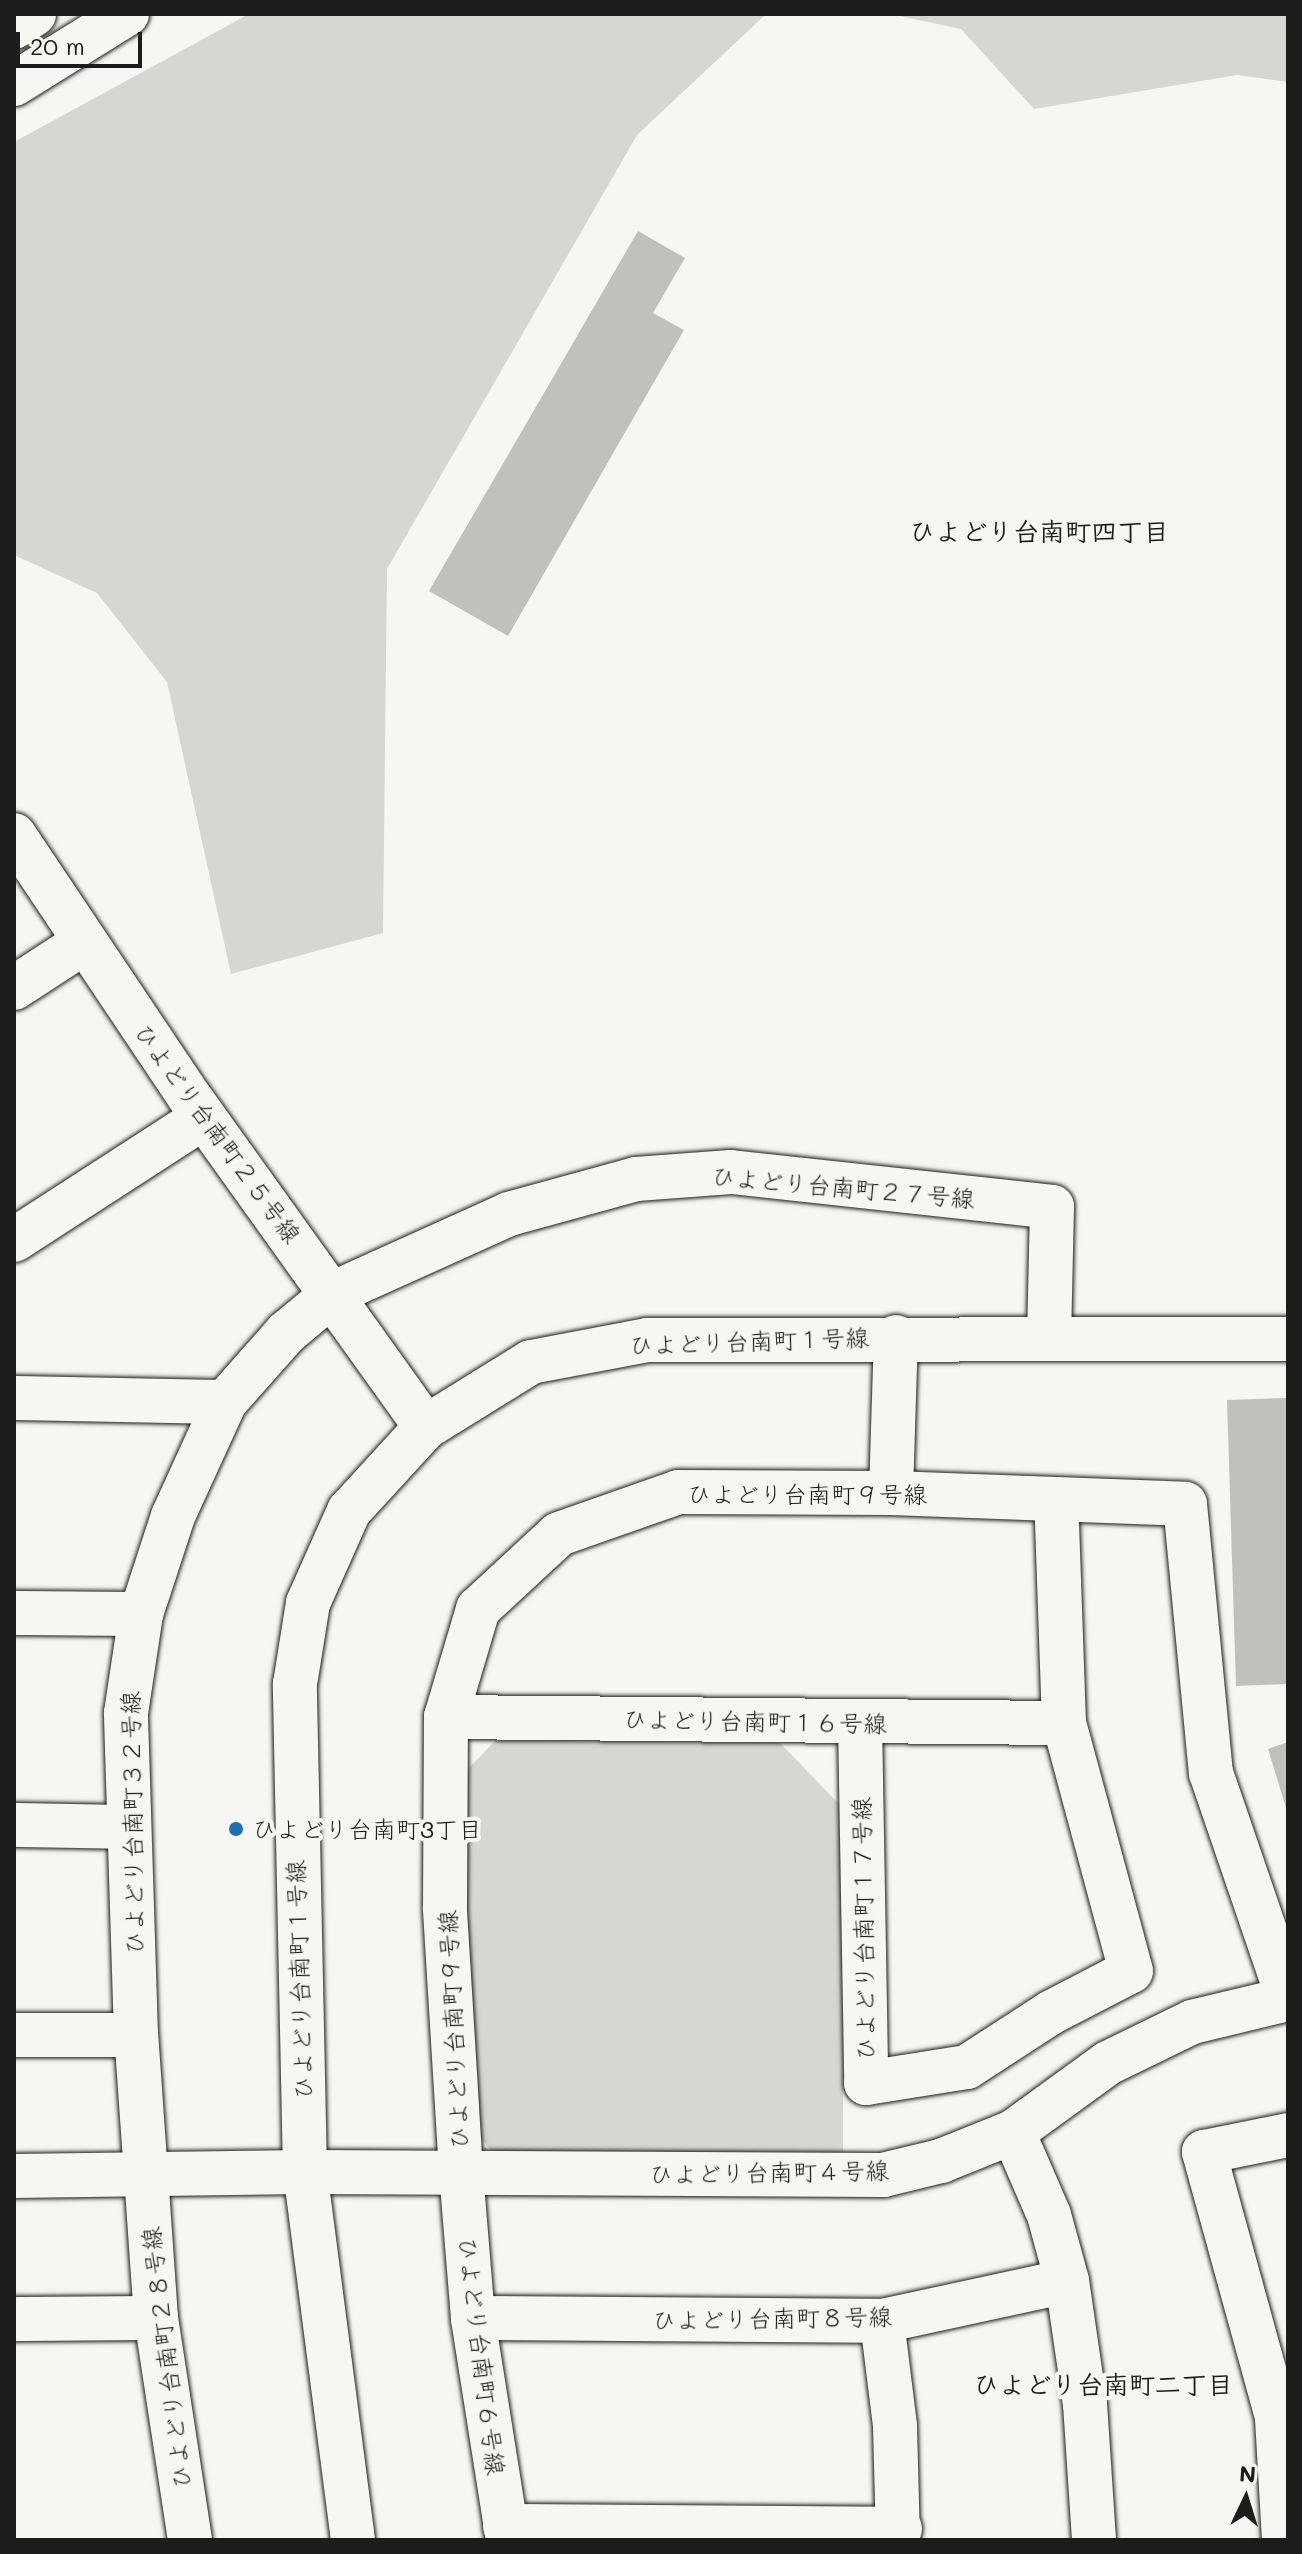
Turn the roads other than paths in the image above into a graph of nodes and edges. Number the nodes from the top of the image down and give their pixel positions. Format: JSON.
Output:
{"nodes":[{"id":1,"x":34,"y":14,"type":"edge"},
{"id":2,"x":127,"y":14,"type":"edge"},
{"id":3,"x":14,"y":27,"type":"edge"},
{"id":4,"x":14,"y":84,"type":"edge"},
{"id":5,"x":14,"y":835,"type":"edge"},
{"id":6,"x":83,"y":943,"type":"junction"},
{"id":7,"x":14,"y":988,"type":"edge"},
{"id":8,"x":204,"y":1117,"type":"junction"},
{"id":9,"x":14,"y":1240,"type":"edge"},
{"id":10,"x":334,"y":1293,"type":"junction"},
{"id":11,"x":896,"y":1337,"type":"junction"},
{"id":12,"x":1049,"y":1337,"type":"junction"},
{"id":13,"x":1288,"y":1339,"type":"edge"},
{"id":14,"x":14,"y":1398,"type":"edge"},
{"id":15,"x":225,"y":1402,"type":"junction"},
{"id":16,"x":426,"y":1427,"type":"junction"},
{"id":17,"x":891,"y":1493,"type":"junction"},
{"id":18,"x":1056,"y":1499,"type":"junction"},
{"id":19,"x":14,"y":1613,"type":"edge"},
{"id":20,"x":141,"y":1614,"type":"junction"},
{"id":21,"x":446,"y":1717,"type":"junction"},
{"id":22,"x":860,"y":1722,"type":"junction"},
{"id":23,"x":1064,"y":1723,"type":"junction"},
{"id":24,"x":14,"y":1825,"type":"edge"},
{"id":25,"x":128,"y":1827,"type":"junction"},
{"id":26,"x":1288,"y":1998,"type":"edge"},
{"id":27,"x":14,"y":2035,"type":"edge"},
{"id":28,"x":136,"y":2035,"type":"junction"},
{"id":29,"x":1013,"y":2132,"type":"junction"},
{"id":30,"x":1288,"y":2135,"type":"edge"},
{"id":31,"x":305,"y":2172,"type":"junction"},
{"id":32,"x":461,"y":2172,"type":"junction"},
{"id":33,"x":14,"y":2176,"type":"edge"},
{"id":34,"x":146,"y":2176,"type":"junction"},
{"id":35,"x":1067,"y":2281,"type":"junction"},
{"id":36,"x":156,"y":2318,"type":"junction"},
{"id":37,"x":473,"y":2318,"type":"junction"},
{"id":38,"x":14,"y":2319,"type":"edge"},
{"id":39,"x":882,"y":2321,"type":"junction"},
{"id":40,"x":506,"y":2533,"type":"edge"},
{"id":41,"x":899,"y":2534,"type":"edge"},
{"id":42,"x":190,"y":2540,"type":"edge"},
{"id":43,"x":353,"y":2540,"type":"edge"},
{"id":44,"x":1094,"y":2540,"type":"edge"},
{"id":45,"x":1284,"y":2540,"type":"edge"}],
"edges":[{"from":1,"to":3,"type":"street"},
{"from":2,"to":4,"type":"street"},
{"from":5,"to":6,"type":"street","name":"ひよどり台南町２５号線"},
{"from":6,"to":7,"type":"street"},
{"from":6,"to":8,"type":"street","name":"ひよどり台南町２５号線"},
{"from":8,"to":9,"type":"street"},
{"from":8,"to":10,"type":"street","name":"ひよどり台南町２５号線"},
{"from":10,"to":12,"type":"street","name":"ひよどり台南町２７号線"},
{"from":10,"to":15,"type":"street","name":"ひよどり台南町３２号線"},
{"from":10,"to":16,"type":"street","name":"ひよどり台南町２５号線"},
{"from":11,"to":12,"type":"street","name":"ひよどり台南町１号線"},
{"from":11,"to":16,"type":"street","name":"ひよどり台南町１号線"},
{"from":11,"to":17,"type":"street"},
{"from":12,"to":13,"type":"street","name":"ひよどり台南町１号線"},
{"from":14,"to":15,"type":"street"},
{"from":15,"to":20,"type":"street","name":"ひよどり台南町３２号線"},
{"from":16,"to":31,"type":"street","name":"ひよどり台南町１号線"},
{"from":17,"to":18,"type":"street","name":"ひよどり台南町９号線"},
{"from":17,"to":21,"type":"street","name":"ひよどり台南町９号線"},
{"from":18,"to":23,"type":"street","name":"ひよどり台南町１７号線"},
{"from":18,"to":26,"type":"street","name":"ひよどり台南町９号線"},
{"from":19,"to":20,"type":"street"},
{"from":20,"to":25,"type":"street","name":"ひよどり台南町３２号線"},
{"from":21,"to":22,"type":"street","name":"ひよどり台南町１６号線"},
{"from":21,"to":32,"type":"street","name":"ひよどり台南町９号線"},
{"from":22,"to":23,"type":"street","name":"ひよどり台南町１６号線"},
{"from":22,"to":23,"type":"street","name":"ひよどり台南町１７号線"},
{"from":24,"to":25,"type":"street"},
{"from":25,"to":28,"type":"street","name":"ひよどり台南町３２号線"},
{"from":26,"to":29,"type":"street","name":"ひよどり台南町４号線"},
{"from":27,"to":28,"type":"street"},
{"from":28,"to":34,"type":"street","name":"ひよどり台南町３２号線"},
{"from":29,"to":32,"type":"street","name":"ひよどり台南町４号線"},
{"from":29,"to":35,"type":"street"},
{"from":30,"to":45,"type":"street"},
{"from":31,"to":32,"type":"street","name":"ひよどり台南町４号線"},
{"from":31,"to":34,"type":"street","name":"ひよどり台南町４号線"},
{"from":31,"to":43,"type":"street","name":"ひよどり台南町１号線"},
{"from":32,"to":37,"type":"street","name":"ひよどり台南町６号線"},
{"from":33,"to":34,"type":"street","name":"ひよどり台南町４号線"},
{"from":34,"to":36,"type":"street","name":"ひよどり台南町２８号線"},
{"from":35,"to":39,"type":"street","name":"ひよどり台南町８号線"},
{"from":35,"to":44,"type":"street"},
{"from":36,"to":38,"type":"street"},
{"from":36,"to":42,"type":"street","name":"ひよどり台南町２８号線"},
{"from":37,"to":39,"type":"street","name":"ひよどり台南町８号線"},
{"from":37,"to":40,"type":"street","name":"ひよどり台南町６号線"},
{"from":39,"to":41,"type":"street"},
{"from":40,"to":41,"type":"street"}]}
